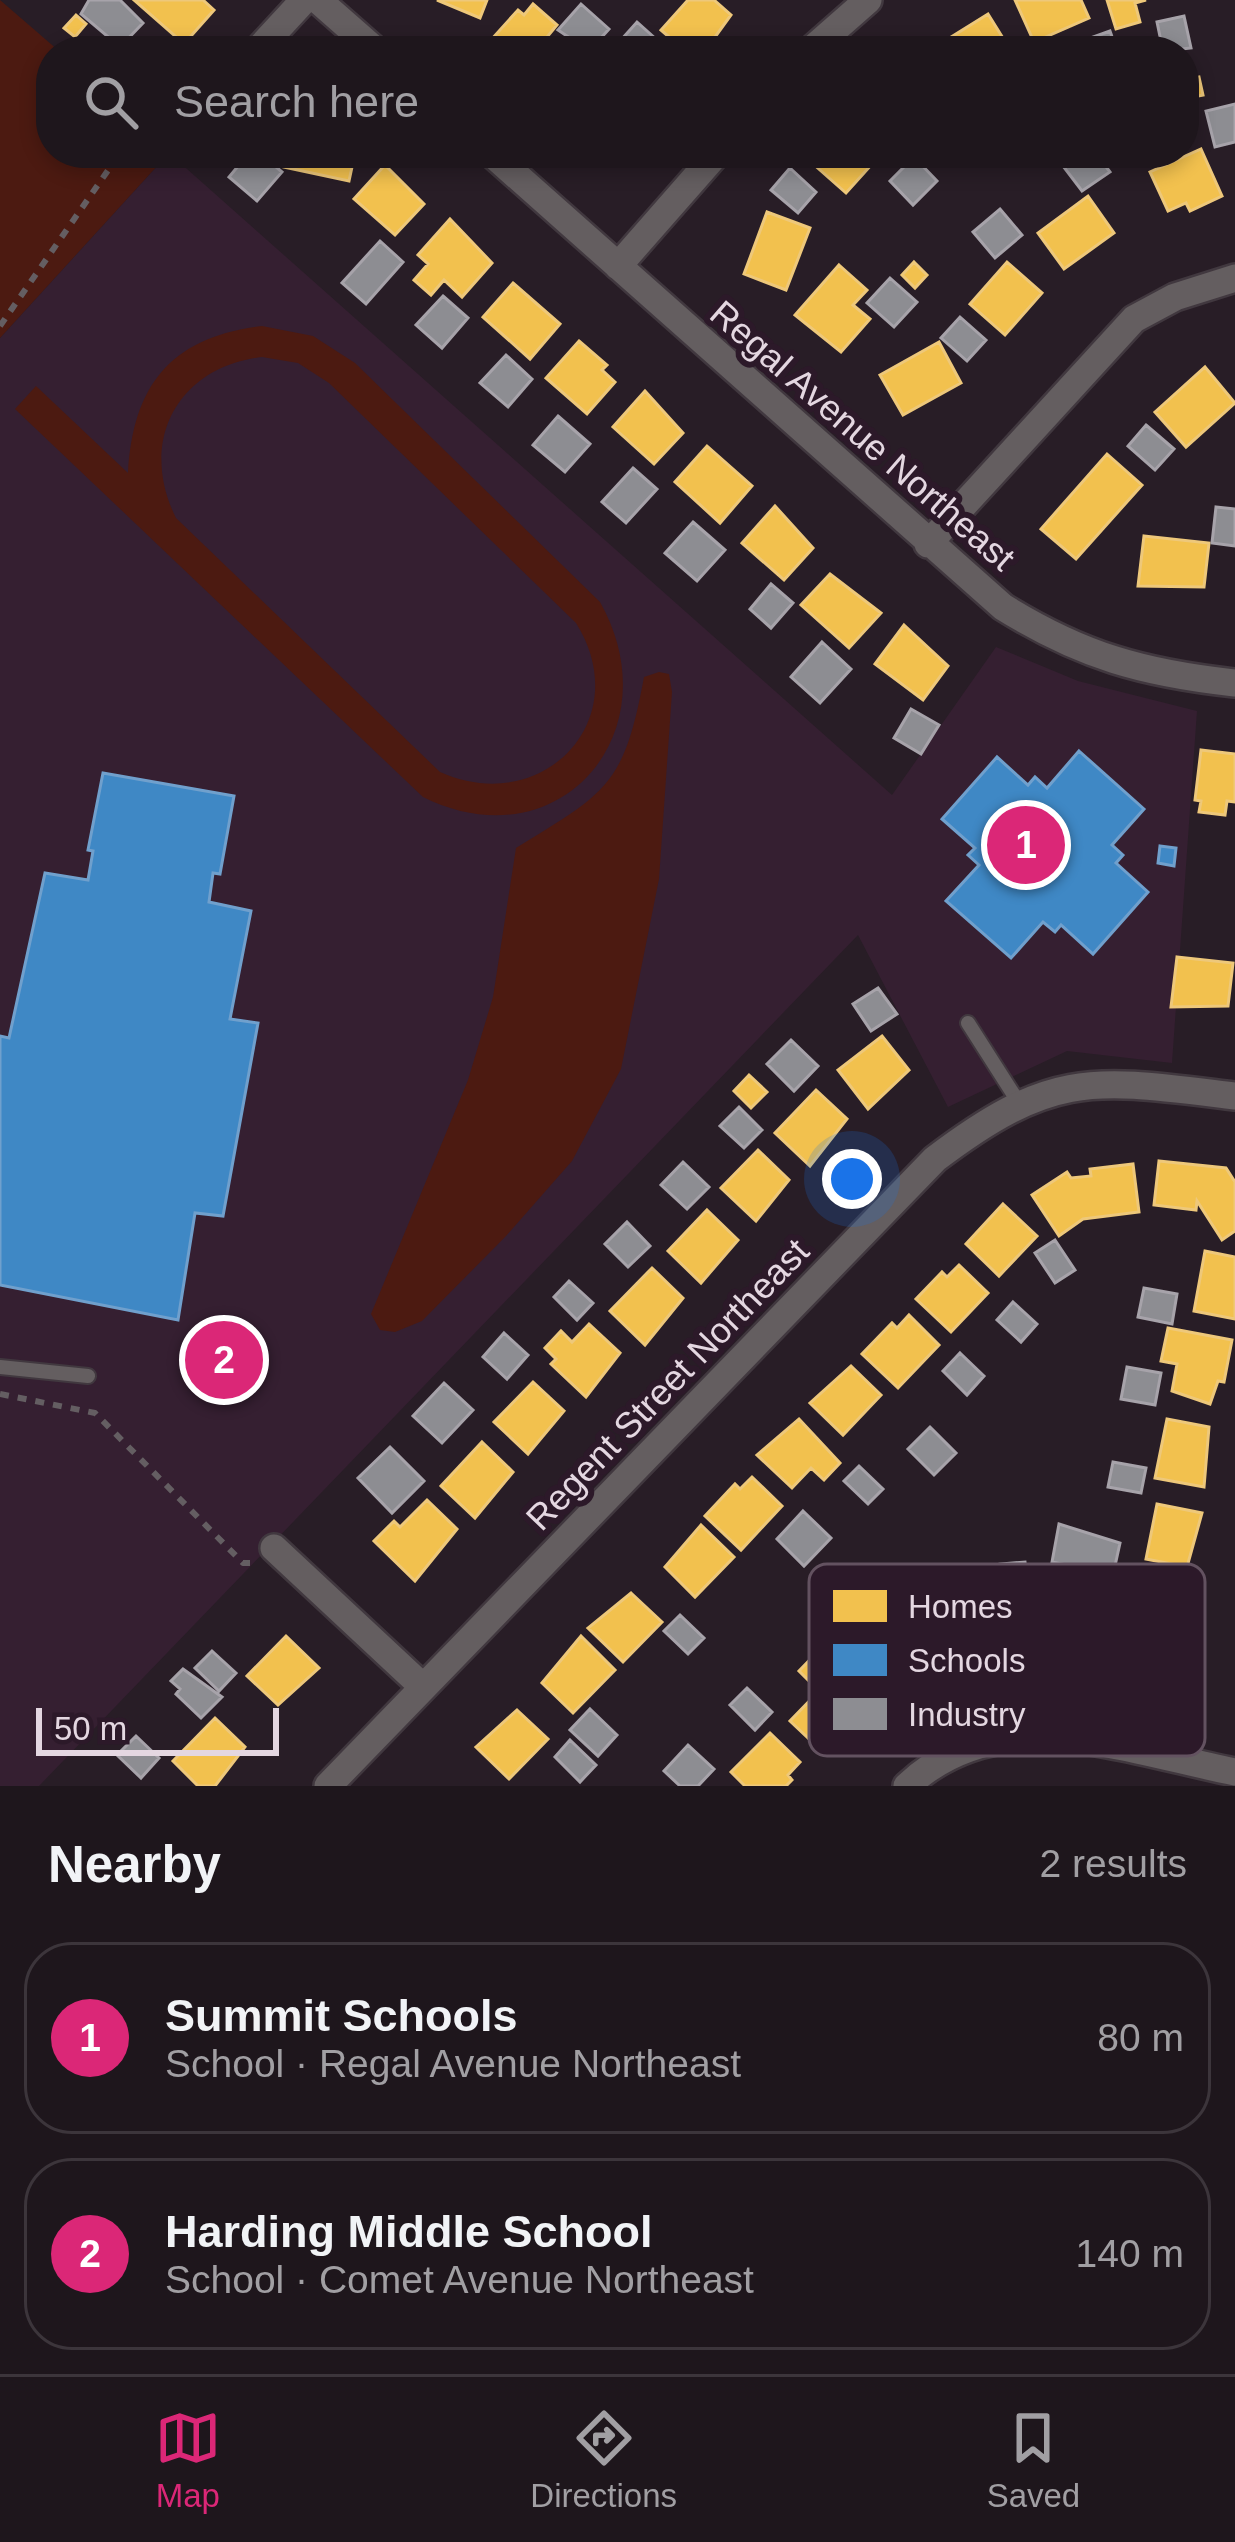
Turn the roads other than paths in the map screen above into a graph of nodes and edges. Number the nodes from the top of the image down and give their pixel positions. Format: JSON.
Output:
{"nodes":[{"id":1,"x":304,"y":0,"type":"edge"},
{"id":2,"x":318,"y":0,"type":"edge"},
{"id":3,"x":868,"y":0,"type":"edge"},
{"id":4,"x":271,"y":36,"type":"edge"},
{"id":5,"x":359,"y":36,"type":"edge"},
{"id":6,"x":827,"y":36,"type":"edge"},
{"id":7,"x":508,"y":168,"type":"edge"},
{"id":8,"x":704,"y":168,"type":"edge"},
{"id":9,"x":618,"y":266,"type":"junction"},
{"id":10,"x":1235,"y":278,"type":"edge"},
{"id":11,"x":928,"y":544,"type":"junction"},
{"id":12,"x":1235,"y":683,"type":"edge"},
{"id":13,"x":968,"y":1023,"type":"dead end"},
{"id":14,"x":1235,"y":1096,"type":"edge"},
{"id":15,"x":1019,"y":1103,"type":"junction"},
{"id":16,"x":0,"y":1367,"type":"edge"},
{"id":17,"x":88,"y":1376,"type":"dead end"},
{"id":18,"x":281,"y":1554,"type":"road end"},
{"id":19,"x":423,"y":1687,"type":"junction"},
{"id":20,"x":949,"y":1756,"type":"edge"},
{"id":21,"x":1138,"y":1756,"type":"edge"},
{"id":22,"x":1235,"y":1779,"type":"edge"},
{"id":23,"x":328,"y":1786,"type":"edge"},
{"id":24,"x":907,"y":1786,"type":"edge"}],
"edges":[{"from":1,"to":4,"type":"street"},
{"from":2,"to":5,"type":"street"},
{"from":3,"to":6,"type":"street"},
{"from":7,"to":9,"type":"street","name":"Regal Avenue Northeast"},
{"from":8,"to":9,"type":"street"},
{"from":9,"to":11,"type":"street","name":"Regal Avenue Northeast"},
{"from":10,"to":11,"type":"street"},
{"from":11,"to":12,"type":"street","name":"Regal Avenue Northeast"},
{"from":13,"to":15,"type":"lane"},
{"from":14,"to":15,"type":"street","name":"Regent Street Northeast"},
{"from":15,"to":19,"type":"street","name":"Regent Street Northeast"},
{"from":16,"to":17,"type":"lane"},
{"from":18,"to":19,"type":"street"},
{"from":19,"to":23,"type":"street","name":"Regent Street Northeast"},
{"from":20,"to":24,"type":"street"},
{"from":21,"to":22,"type":"street"}]}
